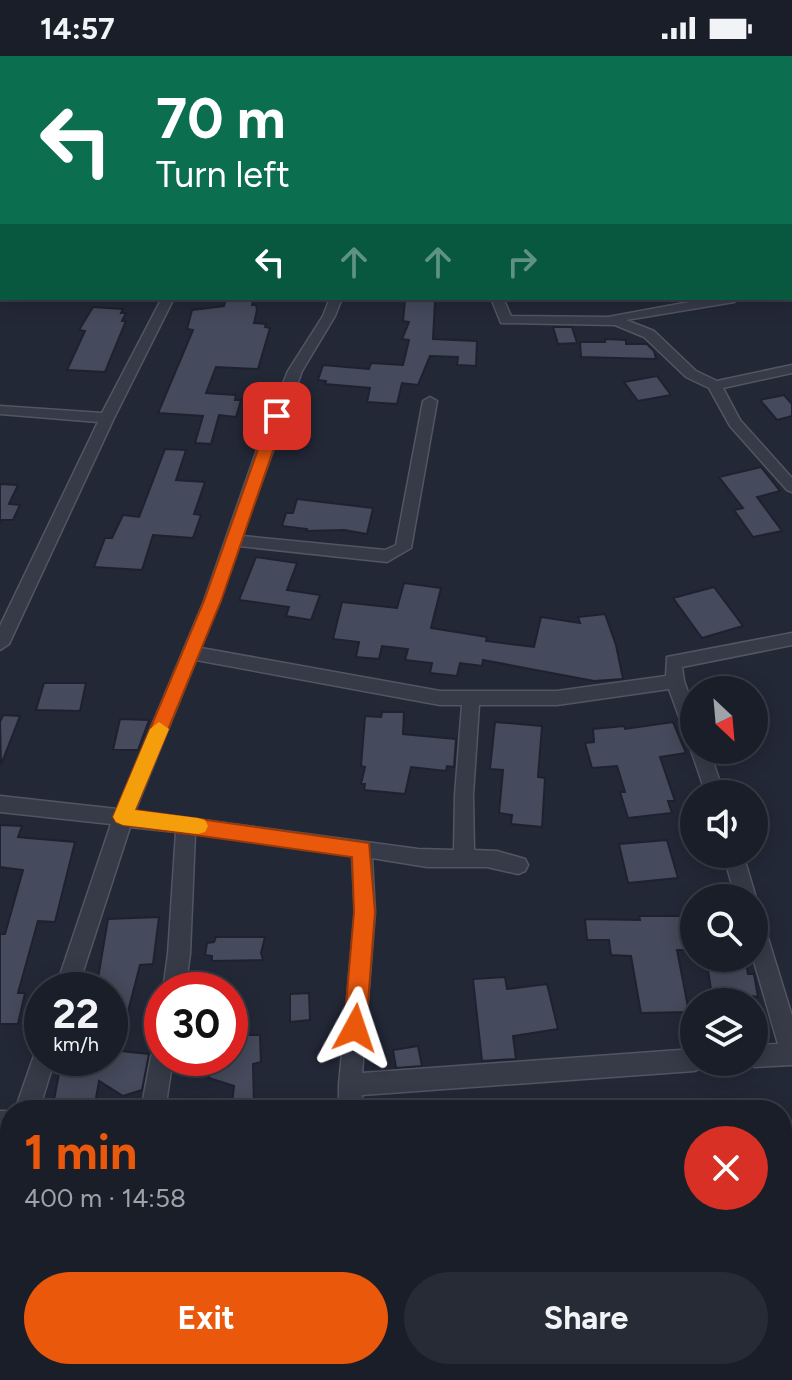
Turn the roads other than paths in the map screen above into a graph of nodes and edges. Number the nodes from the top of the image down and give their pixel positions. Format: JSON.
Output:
{"nodes":[{"id":1,"x":167,"y":300,"type":"edge"},
{"id":2,"x":335,"y":300,"type":"edge"},
{"id":3,"x":498,"y":300,"type":"edge"},
{"id":4,"x":722,"y":300,"type":"edge"},
{"id":5,"x":603,"y":320,"type":"junction"},
{"id":6,"x":792,"y":369,"type":"edge"},
{"id":7,"x":715,"y":386,"type":"junction"},
{"id":8,"x":430,"y":401,"type":"dead end"},
{"id":9,"x":0,"y":410,"type":"edge"},
{"id":10,"x":107,"y":418,"type":"junction"},
{"id":11,"x":792,"y":487,"type":"edge"},
{"id":12,"x":233,"y":540,"type":"junction"},
{"id":13,"x":792,"y":639,"type":"edge"},
{"id":14,"x":0,"y":644,"type":"edge"},
{"id":15,"x":191,"y":653,"type":"junction"},
{"id":16,"x":675,"y":681,"type":"junction"},
{"id":17,"x":680,"y":695,"type":"edge"},
{"id":18,"x":471,"y":698,"type":"junction"},
{"id":19,"x":0,"y":804,"type":"edge"},
{"id":20,"x":123,"y":817,"type":"junction"},
{"id":21,"x":186,"y":825,"type":"junction"},
{"id":22,"x":362,"y":849,"type":"junction"},
{"id":23,"x":464,"y":856,"type":"junction"},
{"id":24,"x":518,"y":865,"type":"dead end"},
{"id":25,"x":72,"y":972,"type":"edge"},
{"id":26,"x":176,"y":972,"type":"edge"},
{"id":27,"x":768,"y":972,"type":"edge"},
{"id":28,"x":792,"y":1053,"type":"edge"},
{"id":29,"x":768,"y":1055,"type":"edge"},
{"id":30,"x":680,"y":1061,"type":"edge"},
{"id":31,"x":38,"y":1076,"type":"edge"},
{"id":32,"x":159,"y":1076,"type":"edge"},
{"id":33,"x":350,"y":1085,"type":"junction"},
{"id":34,"x":30,"y":1100,"type":"edge"},
{"id":35,"x":155,"y":1100,"type":"edge"},
{"id":36,"x":351,"y":1100,"type":"edge"}],
"edges":[{"from":1,"to":10,"type":"street"},
{"from":2,"to":12,"type":"street"},
{"from":3,"to":5,"type":"street"},
{"from":4,"to":5,"type":"street"},
{"from":5,"to":7,"type":"street"},
{"from":6,"to":7,"type":"street"},
{"from":7,"to":11,"type":"street"},
{"from":8,"to":12,"type":"street"},
{"from":9,"to":10,"type":"street"},
{"from":10,"to":14,"type":"street"},
{"from":12,"to":15,"type":"street"},
{"from":13,"to":16,"type":"street"},
{"from":15,"to":18,"type":"street"},
{"from":15,"to":20,"type":"street"},
{"from":16,"to":17,"type":"street"},
{"from":16,"to":18,"type":"street"},
{"from":18,"to":23,"type":"street"},
{"from":19,"to":20,"type":"street"},
{"from":20,"to":21,"type":"street"},
{"from":20,"to":25,"type":"street"},
{"from":21,"to":22,"type":"street"},
{"from":21,"to":26,"type":"street"},
{"from":22,"to":23,"type":"street"},
{"from":22,"to":33,"type":"street"},
{"from":23,"to":24,"type":"street"},
{"from":27,"to":28,"type":"street"},
{"from":28,"to":29,"type":"street"},
{"from":30,"to":33,"type":"street"},
{"from":31,"to":34,"type":"street"},
{"from":32,"to":35,"type":"street"},
{"from":33,"to":36,"type":"street"}]}
